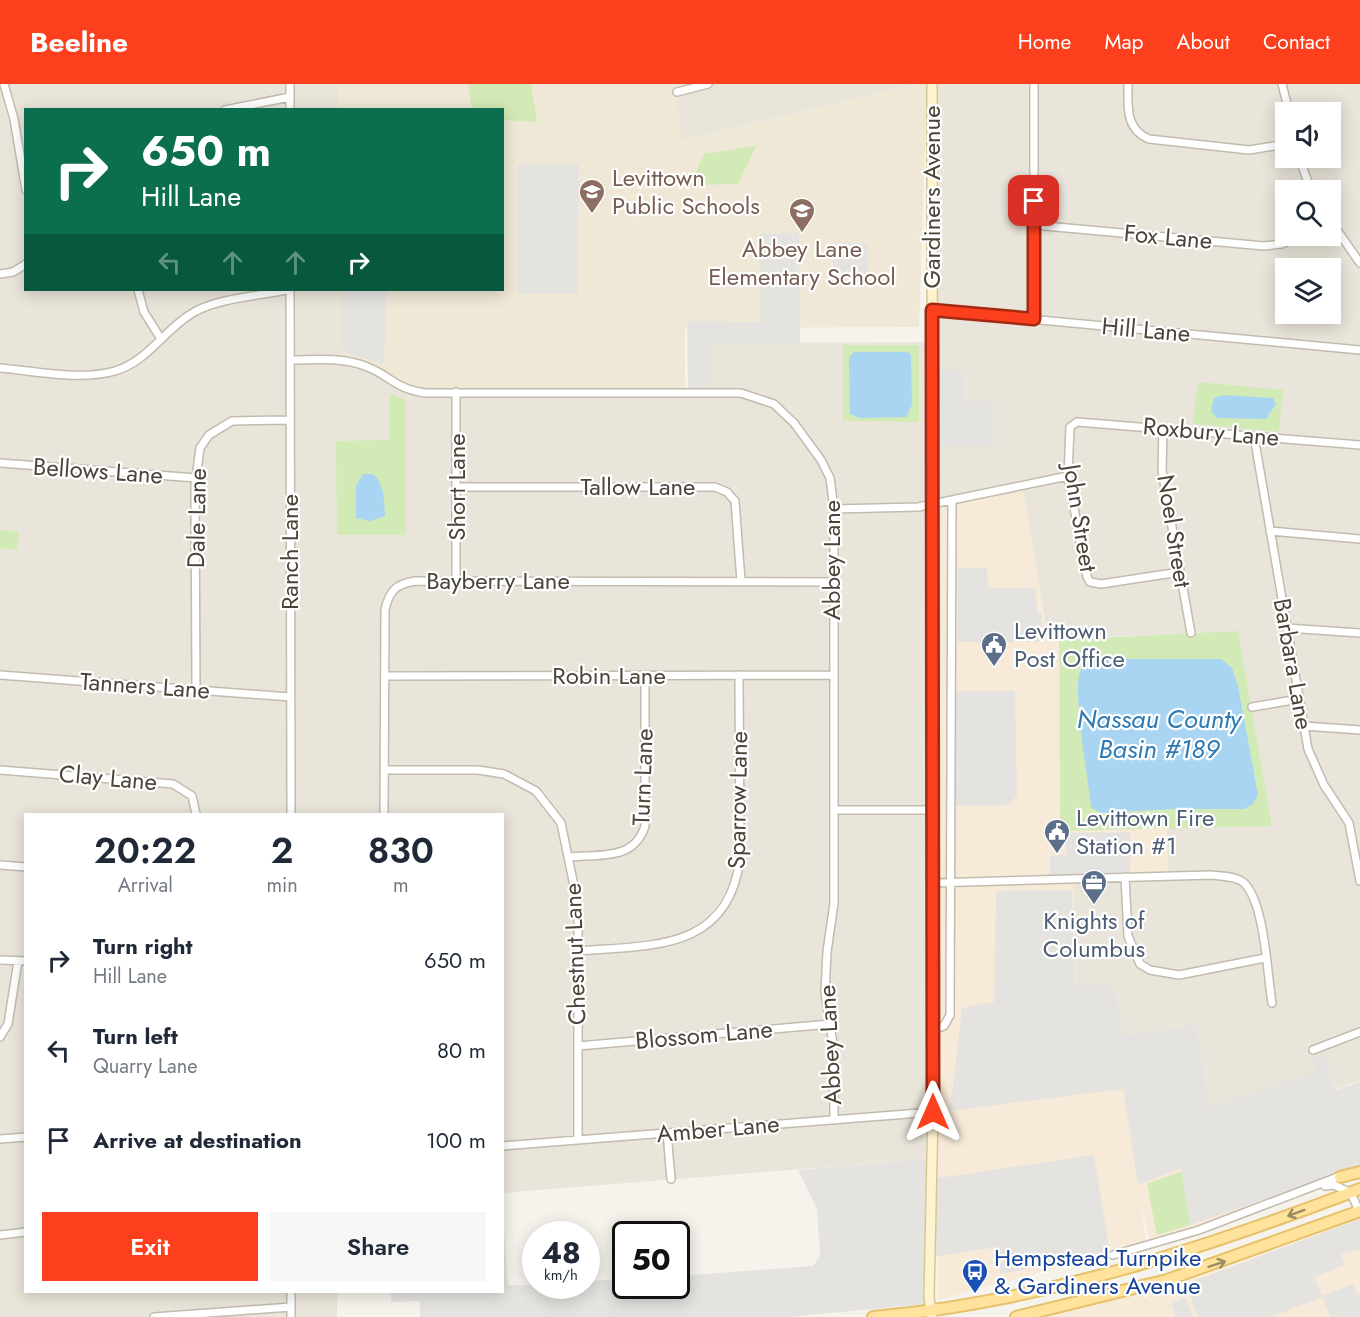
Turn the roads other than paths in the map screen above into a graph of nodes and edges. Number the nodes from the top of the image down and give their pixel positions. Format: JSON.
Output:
{"nodes":[{"id":1,"x":4,"y":84,"type":"edge"},
{"id":2,"x":290,"y":84,"type":"edge"},
{"id":3,"x":708,"y":84,"type":"edge"},
{"id":4,"x":932,"y":84,"type":"edge"},
{"id":5,"x":1034,"y":84,"type":"edge"},
{"id":6,"x":1128,"y":84,"type":"edge"},
{"id":7,"x":1282,"y":84,"type":"edge"},
{"id":8,"x":677,"y":92,"type":"dead end"},
{"id":9,"x":290,"y":97,"type":"junction"},
{"id":10,"x":1286,"y":102,"type":"edge"},
{"id":11,"x":235,"y":108,"type":"edge"},
{"id":12,"x":290,"y":108,"type":"edge"},
{"id":13,"x":1275,"y":146,"type":"edge"},
{"id":14,"x":24,"y":178,"type":"edge"},
{"id":15,"x":1034,"y":225,"type":"junction"},
{"id":16,"x":1341,"y":236,"type":"edge"},
{"id":17,"x":1275,"y":245,"type":"edge"},
{"id":18,"x":1360,"y":263,"type":"edge"},
{"id":19,"x":24,"y":265,"type":"edge"},
{"id":20,"x":0,"y":274,"type":"edge"},
{"id":21,"x":138,"y":291,"type":"edge"},
{"id":22,"x":283,"y":291,"type":"edge"},
{"id":23,"x":288,"y":291,"type":"edge"},
{"id":24,"x":932,"y":310,"type":"junction"},
{"id":25,"x":1034,"y":319,"type":"junction"},
{"id":26,"x":161,"y":339,"type":"junction"},
{"id":27,"x":1360,"y":350,"type":"edge"},
{"id":28,"x":290,"y":360,"type":"junction"},
{"id":29,"x":0,"y":368,"type":"edge"},
{"id":30,"x":456,"y":392,"type":"junction"},
{"id":31,"x":290,"y":420,"type":"junction"},
{"id":32,"x":1163,"y":428,"type":"junction"},
{"id":33,"x":1070,"y":435,"type":"joint"},
{"id":34,"x":1254,"y":436,"type":"junction"},
{"id":35,"x":1360,"y":445,"type":"edge"},
{"id":36,"x":0,"y":463,"type":"edge"},
{"id":37,"x":1068,"y":476,"type":"junction"},
{"id":38,"x":196,"y":478,"type":"junction"},
{"id":39,"x":457,"y":487,"type":"junction"},
{"id":40,"x":952,"y":500,"type":"junction"},
{"id":41,"x":932,"y":504,"type":"junction"},
{"id":42,"x":834,"y":509,"type":"junction"},
{"id":43,"x":1270,"y":531,"type":"junction"},
{"id":44,"x":1360,"y":538,"type":"edge"},
{"id":45,"x":1180,"y":572,"type":"junction"},
{"id":46,"x":456,"y":581,"type":"junction"},
{"id":47,"x":741,"y":581,"type":"junction"},
{"id":48,"x":832,"y":582,"type":"junction"},
{"id":49,"x":1287,"y":628,"type":"junction"},
{"id":50,"x":1191,"y":633,"type":"dead end"},
{"id":51,"x":1360,"y":633,"type":"edge"},
{"id":52,"x":0,"y":675,"type":"edge"},
{"id":53,"x":645,"y":675,"type":"junction"},
{"id":54,"x":739,"y":675,"type":"junction"},
{"id":55,"x":833,"y":675,"type":"junction"},
{"id":56,"x":385,"y":676,"type":"junction"},
{"id":57,"x":196,"y":690,"type":"junction"},
{"id":58,"x":290,"y":697,"type":"junction"},
{"id":59,"x":1299,"y":699,"type":"junction"},
{"id":60,"x":1252,"y":707,"type":"dead end"},
{"id":61,"x":1304,"y":726,"type":"junction"},
{"id":62,"x":1360,"y":730,"type":"edge"},
{"id":63,"x":0,"y":770,"type":"edge"},
{"id":64,"x":385,"y":770,"type":"junction"},
{"id":65,"x":834,"y":810,"type":"junction"},
{"id":66,"x":932,"y":810,"type":"junction"},
{"id":67,"x":196,"y":813,"type":"edge"},
{"id":68,"x":291,"y":813,"type":"edge"},
{"id":69,"x":384,"y":813,"type":"edge"},
{"id":70,"x":1349,"y":823,"type":"junction"},
{"id":71,"x":1360,"y":824,"type":"edge"},
{"id":72,"x":569,"y":857,"type":"junction"},
{"id":73,"x":0,"y":865,"type":"edge"},
{"id":74,"x":24,"y":867,"type":"edge"},
{"id":75,"x":1125,"y":877,"type":"junction"},
{"id":76,"x":1360,"y":881,"type":"edge"},
{"id":77,"x":951,"y":883,"type":"junction"},
{"id":78,"x":932,"y":884,"type":"junction"},
{"id":79,"x":578,"y":951,"type":"junction"},
{"id":80,"x":1265,"y":958,"type":"junction"},
{"id":81,"x":0,"y":960,"type":"edge"},
{"id":82,"x":22,"y":961,"type":"edge"},
{"id":83,"x":1272,"y":1003,"type":"dead end"},
{"id":84,"x":830,"y":1024,"type":"junction"},
{"id":85,"x":932,"y":1030,"type":"junction"},
{"id":86,"x":1360,"y":1032,"type":"edge"},
{"id":87,"x":0,"y":1037,"type":"edge"},
{"id":88,"x":578,"y":1046,"type":"junction"},
{"id":89,"x":1312,"y":1050,"type":"dead end"},
{"id":90,"x":933,"y":1112,"type":"junction"},
{"id":91,"x":834,"y":1119,"type":"junction"},
{"id":92,"x":668,"y":1133,"type":"junction"},
{"id":93,"x":24,"y":1137,"type":"edge"},
{"id":94,"x":0,"y":1139,"type":"edge"},
{"id":95,"x":578,"y":1140,"type":"junction"},
{"id":96,"x":504,"y":1146,"type":"edge"},
{"id":97,"x":1360,"y":1170,"type":"edge"},
{"id":98,"x":1340,"y":1177,"type":"joint"},
{"id":99,"x":671,"y":1179,"type":"dead end"},
{"id":100,"x":1316,"y":1188,"type":"junction"},
{"id":101,"x":1356,"y":1191,"type":"edge"},
{"id":102,"x":1360,"y":1211,"type":"edge"},
{"id":103,"x":24,"y":1232,"type":"edge"},
{"id":104,"x":0,"y":1236,"type":"edge"},
{"id":105,"x":1113,"y":1256,"type":"dead end"},
{"id":106,"x":291,"y":1293,"type":"edge"},
{"id":107,"x":291,"y":1307,"type":"junction"},
{"id":108,"x":930,"y":1315,"type":"edge"},
{"id":109,"x":154,"y":1317,"type":"edge"},
{"id":110,"x":291,"y":1317,"type":"edge"},
{"id":111,"x":873,"y":1317,"type":"edge"},
{"id":112,"x":1016,"y":1317,"type":"edge"}],
"edges":[{"from":1,"to":14,"type":"street"},
{"from":2,"to":9,"type":"street"},
{"from":3,"to":8,"type":"street"},
{"from":4,"to":24,"type":"main road","name":"Gardiners Avenue"},
{"from":5,"to":15,"type":"street"},
{"from":6,"to":13,"type":"street"},
{"from":7,"to":10,"type":"street"},
{"from":9,"to":11,"type":"street"},
{"from":9,"to":12,"type":"street"},
{"from":15,"to":17,"type":"street","name":"Fox Lane"},
{"from":15,"to":25,"type":"street"},
{"from":16,"to":18,"type":"street"},
{"from":19,"to":20,"type":"street"},
{"from":21,"to":26,"type":"street"},
{"from":22,"to":26,"type":"street"},
{"from":23,"to":28,"type":"street","name":"Ranch Lane"},
{"from":24,"to":25,"type":"street","name":"Hill Lane"},
{"from":24,"to":41,"type":"main road","name":"Gardiners Avenue"},
{"from":25,"to":27,"type":"street","name":"Hill Lane"},
{"from":26,"to":29,"type":"street"},
{"from":28,"to":30,"type":"street","name":"Abbey Lane"},
{"from":28,"to":31,"type":"street","name":"Ranch Lane"},
{"from":30,"to":39,"type":"street","name":"Short Lane"},
{"from":30,"to":42,"type":"street","name":"Abbey Lane"},
{"from":31,"to":38,"type":"street","name":"Dale Lane"},
{"from":31,"to":58,"type":"street","name":"Ranch Lane"},
{"from":32,"to":33,"type":"street","name":"Roxbury Lane"},
{"from":32,"to":34,"type":"street","name":"Roxbury Lane"},
{"from":32,"to":45,"type":"street","name":"Noel Street"},
{"from":33,"to":37,"type":"street","name":"John Street"},
{"from":34,"to":35,"type":"street","name":"Roxbury Lane"},
{"from":34,"to":43,"type":"street","name":"Barbara Lane"},
{"from":36,"to":38,"type":"street","name":"Bellows Lane"},
{"from":37,"to":40,"type":"street"},
{"from":37,"to":45,"type":"street","name":"John Street"},
{"from":38,"to":57,"type":"street","name":"Dale Lane"},
{"from":39,"to":46,"type":"street","name":"Short Lane"},
{"from":39,"to":47,"type":"street","name":"Tallow Lane"},
{"from":40,"to":41,"type":"street"},
{"from":40,"to":77,"type":"street"},
{"from":41,"to":42,"type":"street"},
{"from":41,"to":66,"type":"main road","name":"Gardiners Avenue"},
{"from":42,"to":48,"type":"street","name":"Abbey Lane"},
{"from":43,"to":44,"type":"street"},
{"from":43,"to":49,"type":"street","name":"Barbara Lane"},
{"from":45,"to":50,"type":"street","name":"Noel Street"},
{"from":46,"to":47,"type":"street","name":"Bayberry Lane"},
{"from":46,"to":56,"type":"street","name":"Bayberry Lane"},
{"from":47,"to":48,"type":"street","name":"Bayberry Lane"},
{"from":48,"to":55,"type":"street","name":"Abbey Lane"},
{"from":49,"to":51,"type":"street"},
{"from":49,"to":59,"type":"street","name":"Barbara Lane"},
{"from":52,"to":57,"type":"street","name":"Tanners Lane"},
{"from":53,"to":54,"type":"street","name":"Robin Lane"},
{"from":53,"to":56,"type":"street","name":"Robin Lane"},
{"from":53,"to":72,"type":"street","name":"Turn Lane"},
{"from":54,"to":55,"type":"street","name":"Robin Lane"},
{"from":54,"to":79,"type":"street","name":"Sparrow Lane"},
{"from":55,"to":65,"type":"street","name":"Abbey Lane"},
{"from":56,"to":64,"type":"street","name":"Bayberry Lane"},
{"from":57,"to":58,"type":"street","name":"Tanners Lane"},
{"from":58,"to":68,"type":"street","name":"Ranch Lane"},
{"from":59,"to":60,"type":"street"},
{"from":59,"to":61,"type":"street","name":"Barbara Lane"},
{"from":61,"to":62,"type":"street"},
{"from":61,"to":70,"type":"street","name":"Barbara Lane"},
{"from":63,"to":67,"type":"street","name":"Clay Lane"},
{"from":64,"to":69,"type":"street","name":"Bayberry Lane"},
{"from":64,"to":72,"type":"street","name":"Chestnut Lane"},
{"from":65,"to":66,"type":"street"},
{"from":65,"to":84,"type":"street","name":"Abbey Lane"},
{"from":66,"to":78,"type":"main road","name":"Gardiners Avenue"},
{"from":70,"to":71,"type":"street"},
{"from":70,"to":76,"type":"street","name":"Barbara Lane"},
{"from":72,"to":79,"type":"street","name":"Chestnut Lane"},
{"from":73,"to":74,"type":"street"},
{"from":75,"to":77,"type":"street"},
{"from":75,"to":80,"type":"street"},
{"from":75,"to":80,"type":"street"},
{"from":77,"to":78,"type":"street"},
{"from":77,"to":85,"type":"street"},
{"from":78,"to":85,"type":"main road","name":"Gardiners Avenue"},
{"from":79,"to":88,"type":"street","name":"Chestnut Lane"},
{"from":80,"to":83,"type":"street"},
{"from":81,"to":82,"type":"street"},
{"from":82,"to":87,"type":"street"},
{"from":84,"to":88,"type":"street","name":"Blossom Lane"},
{"from":84,"to":91,"type":"street","name":"Abbey Lane"},
{"from":85,"to":90,"type":"main road","name":"Gardiners Avenue"},
{"from":86,"to":89,"type":"street"},
{"from":88,"to":95,"type":"street","name":"Chestnut Lane"},
{"from":90,"to":91,"type":"street","name":"Amber Lane"},
{"from":90,"to":108,"type":"main road","name":"Gardiners Avenue"},
{"from":91,"to":92,"type":"street","name":"Amber Lane"},
{"from":92,"to":95,"type":"street","name":"Amber Lane"},
{"from":92,"to":99,"type":"street"},
{"from":93,"to":94,"type":"street"},
{"from":95,"to":96,"type":"street","name":"Amber Lane"},
{"from":97,"to":98,"type":"main road"},
{"from":98,"to":100,"type":"street"},
{"from":100,"to":101,"type":"street"},
{"from":100,"to":105,"type":"street"},
{"from":101,"to":102,"type":"street"},
{"from":101,"to":108,"type":"main road","one_way":true},
{"from":112,"to":102,"type":"main road","one_way":true},
{"from":103,"to":104,"type":"street"},
{"from":106,"to":107,"type":"street"},
{"from":107,"to":109,"type":"street"},
{"from":107,"to":110,"type":"street"},
{"from":108,"to":111,"type":"main road"}]}
